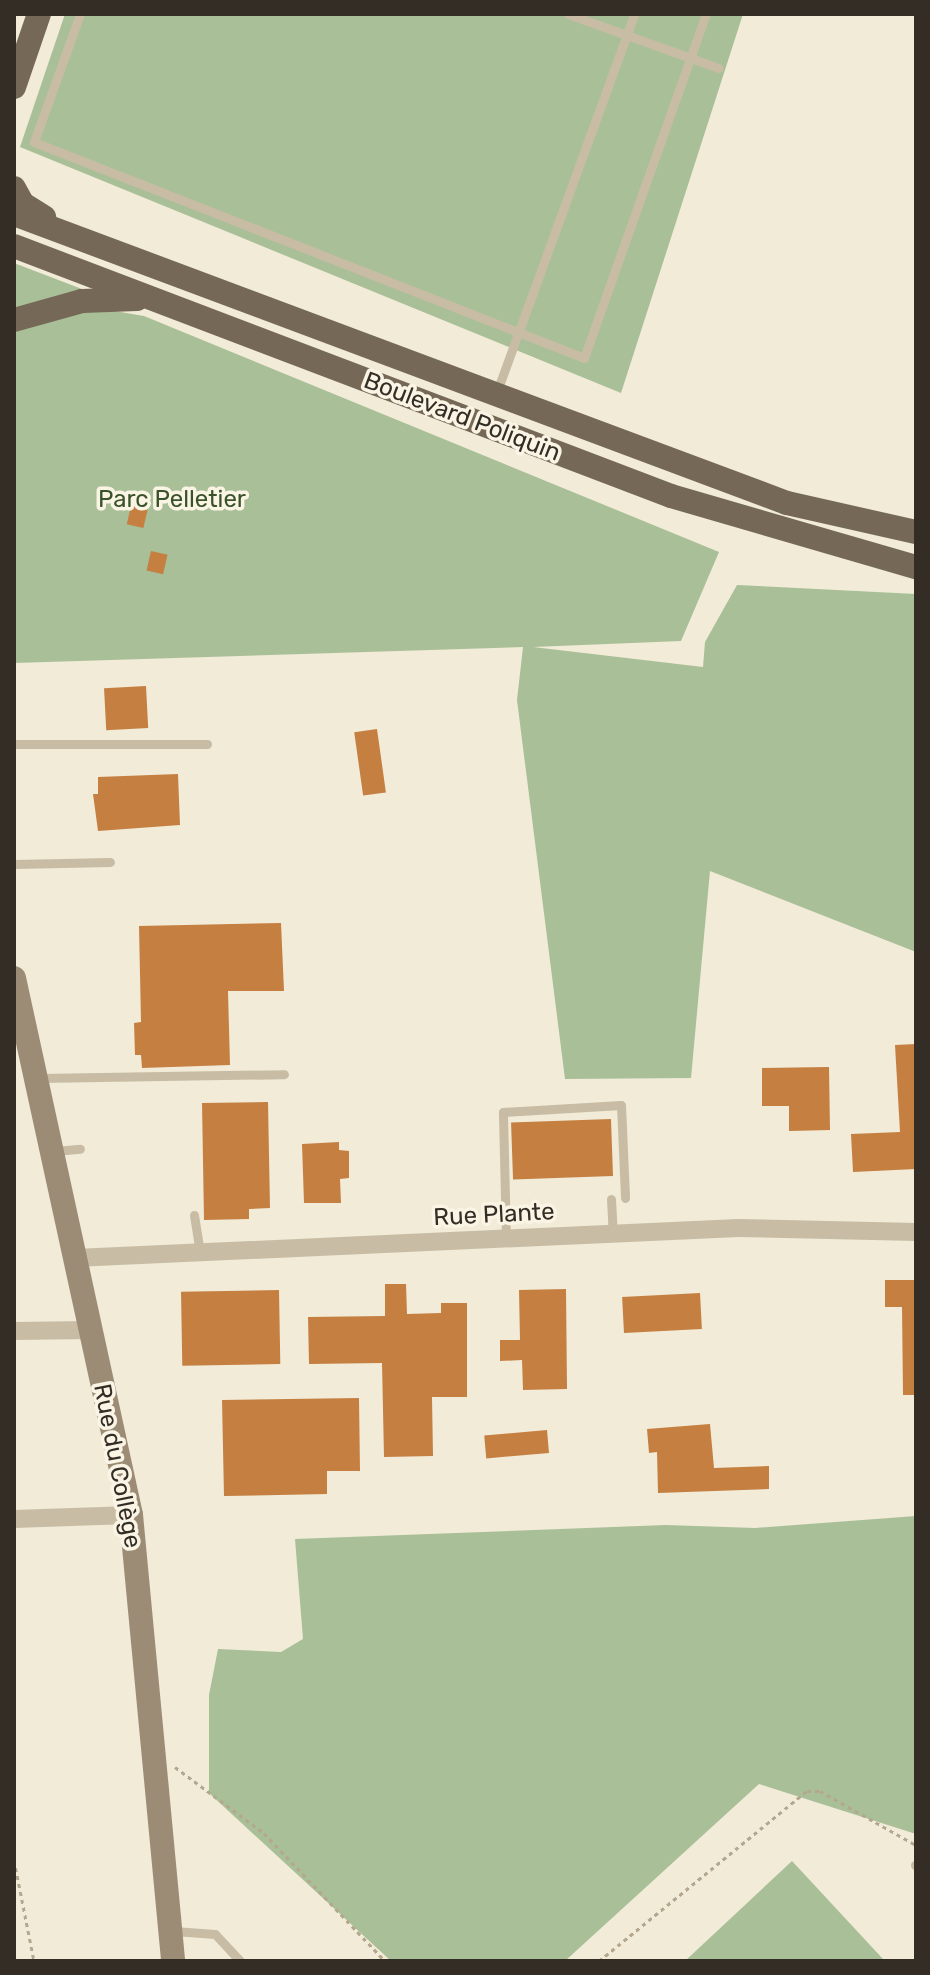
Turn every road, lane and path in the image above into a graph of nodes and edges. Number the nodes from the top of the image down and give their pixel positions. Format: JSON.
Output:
{"nodes":[{"id":1,"x":39,"y":14,"type":"edge"},
{"id":2,"x":80,"y":14,"type":"edge"},
{"id":3,"x":568,"y":14,"type":"edge"},
{"id":4,"x":634,"y":14,"type":"edge"},
{"id":5,"x":706,"y":14,"type":"edge"},
{"id":6,"x":626,"y":36,"type":"junction"},
{"id":7,"x":691,"y":58,"type":"junction"},
{"id":8,"x":719,"y":68,"type":"dead end"},
{"id":9,"x":14,"y":87,"type":"edge"},
{"id":10,"x":14,"y":188,"type":"edge"},
{"id":11,"x":14,"y":214,"type":"edge"},
{"id":12,"x":83,"y":241,"type":"junction"},
{"id":13,"x":14,"y":246,"type":"edge"},
{"id":14,"x":147,"y":298,"type":"junction"},
{"id":15,"x":14,"y":320,"type":"edge"},
{"id":16,"x":519,"y":331,"type":"junction"},
{"id":17,"x":495,"y":397,"type":"junction"},
{"id":18,"x":916,"y":532,"type":"edge"},
{"id":19,"x":916,"y":567,"type":"edge"},
{"id":20,"x":14,"y":744,"type":"edge"},
{"id":21,"x":207,"y":744,"type":"dead end"},
{"id":22,"x":110,"y":862,"type":"dead end"},
{"id":23,"x":14,"y":864,"type":"edge"},
{"id":24,"x":14,"y":978,"type":"edge"},
{"id":25,"x":284,"y":1074,"type":"dead end"},
{"id":26,"x":36,"y":1078,"type":"junction"},
{"id":27,"x":80,"y":1149,"type":"dead end"},
{"id":28,"x":51,"y":1152,"type":"junction"},
{"id":29,"x":625,"y":1198,"type":"dead end"},
{"id":30,"x":611,"y":1199,"type":"dead end"},
{"id":31,"x":194,"y":1215,"type":"dead end"},
{"id":32,"x":916,"y":1232,"type":"edge"},
{"id":33,"x":613,"y":1233,"type":"junction"},
{"id":34,"x":506,"y":1238,"type":"junction"},
{"id":35,"x":200,"y":1253,"type":"junction"},
{"id":36,"x":75,"y":1258,"type":"junction"},
{"id":37,"x":90,"y":1330,"type":"junction"},
{"id":38,"x":14,"y":1331,"type":"edge"},
{"id":39,"x":131,"y":1515,"type":"junction"},
{"id":40,"x":14,"y":1519,"type":"edge"},
{"id":41,"x":167,"y":1764,"type":"dead end"},
{"id":42,"x":916,"y":1845,"type":"edge"},
{"id":43,"x":14,"y":1860,"type":"edge"},
{"id":44,"x":170,"y":1931,"type":"junction"},
{"id":45,"x":34,"y":1961,"type":"edge"},
{"id":46,"x":173,"y":1961,"type":"edge"},
{"id":47,"x":240,"y":1961,"type":"edge"},
{"id":48,"x":385,"y":1961,"type":"edge"},
{"id":49,"x":599,"y":1961,"type":"edge"}],
"edges":[{"from":1,"to":9,"type":"main road"},
{"from":2,"to":16,"type":"lane"},
{"from":3,"to":6,"type":"lane"},
{"from":4,"to":6,"type":"lane"},
{"from":5,"to":7,"type":"lane"},
{"from":6,"to":7,"type":"lane"},
{"from":6,"to":16,"type":"lane"},
{"from":7,"to":8,"type":"lane"},
{"from":7,"to":16,"type":"lane"},
{"from":10,"to":12,"type":"main road"},
{"from":11,"to":12,"type":"main road","name":"Boulevard Poliquin"},
{"from":12,"to":17,"type":"main road","name":"Boulevard Poliquin"},
{"from":13,"to":14,"type":"main road","name":"Boulevard Poliquin"},
{"from":14,"to":15,"type":"main road"},
{"from":14,"to":19,"type":"main road","name":"Boulevard Poliquin"},
{"from":16,"to":17,"type":"lane"},
{"from":17,"to":18,"type":"main road","name":"Boulevard Poliquin"},
{"from":20,"to":21,"type":"lane"},
{"from":22,"to":23,"type":"lane"},
{"from":24,"to":26,"type":"street","name":"Rue du Collège"},
{"from":25,"to":26,"type":"lane"},
{"from":26,"to":28,"type":"street","name":"Rue du Collège"},
{"from":27,"to":28,"type":"lane"},
{"from":28,"to":36,"type":"street","name":"Rue du Collège"},
{"from":29,"to":34,"type":"lane"},
{"from":30,"to":33,"type":"lane"},
{"from":31,"to":35,"type":"lane"},
{"from":32,"to":33,"type":"street","name":"Rue Plante"},
{"from":33,"to":34,"type":"street","name":"Rue Plante"},
{"from":34,"to":35,"type":"street","name":"Rue Plante"},
{"from":35,"to":36,"type":"street","name":"Rue Plante"},
{"from":36,"to":37,"type":"street","name":"Rue du Collège"},
{"from":37,"to":38,"type":"street"},
{"from":37,"to":39,"type":"street","name":"Rue du Collège"},
{"from":39,"to":40,"type":"street"},
{"from":39,"to":44,"type":"street","name":"Rue du Collège"},
{"from":41,"to":48,"type":"path"},
{"from":42,"to":49,"type":"path"},
{"from":43,"to":45,"type":"path"},
{"from":44,"to":46,"type":"street","name":"Rue du Collège"},
{"from":44,"to":47,"type":"lane"}]}
